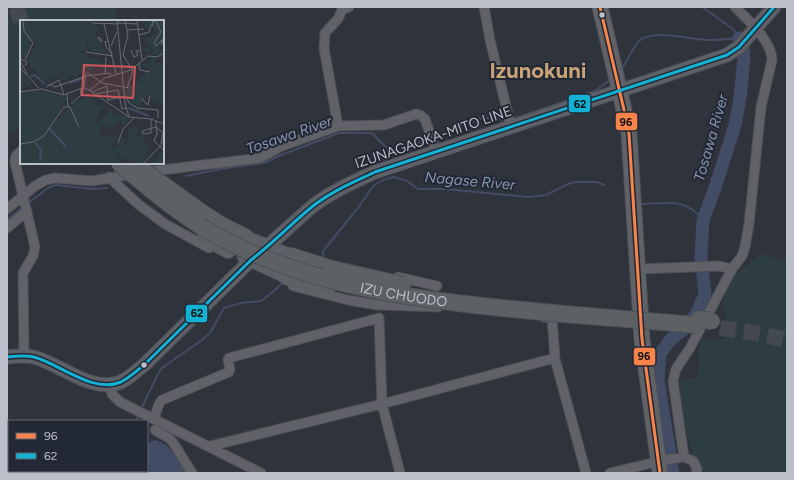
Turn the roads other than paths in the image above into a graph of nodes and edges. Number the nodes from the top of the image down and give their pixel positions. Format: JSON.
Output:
{"nodes":[{"id":1,"x":349,"y":7,"type":"edge"},
{"id":2,"x":484,"y":7,"type":"edge"},
{"id":3,"x":600,"y":7,"type":"edge"},
{"id":4,"x":735,"y":7,"type":"edge"},
{"id":5,"x":774,"y":7,"type":"edge"},
{"id":6,"x":755,"y":28,"type":"junction"},
{"id":7,"x":620,"y":90,"type":"junction"},
{"id":8,"x":338,"y":126,"type":"junction"},
{"id":9,"x":511,"y":127,"type":"junction"},
{"id":10,"x":436,"y":151,"type":"junction"},
{"id":11,"x":20,"y":152,"type":"edge"},
{"id":12,"x":120,"y":164,"type":"edge"},
{"id":13,"x":126,"y":164,"type":"edge"},
{"id":14,"x":134,"y":164,"type":"edge"},
{"id":15,"x":110,"y":170,"type":"edge"},
{"id":16,"x":158,"y":171,"type":"junction"},
{"id":17,"x":23,"y":198,"type":"junction"},
{"id":18,"x":7,"y":210,"type":"edge"},
{"id":19,"x":27,"y":210,"type":"junction"},
{"id":20,"x":7,"y":228,"type":"edge"},
{"id":21,"x":245,"y":237,"type":"junction"},
{"id":22,"x":268,"y":247,"type":"junction"},
{"id":23,"x":228,"y":250,"type":"junction"},
{"id":24,"x":291,"y":256,"type":"junction"},
{"id":25,"x":251,"y":260,"type":"junction"},
{"id":26,"x":732,"y":269,"type":"junction"},
{"id":27,"x":271,"y":270,"type":"junction"},
{"id":28,"x":638,"y":270,"type":"junction"},
{"id":29,"x":374,"y":272,"type":"junction"},
{"id":30,"x":287,"y":277,"type":"joint"},
{"id":31,"x":442,"y":295,"type":"junction"},
{"id":32,"x":378,"y":305,"type":"junction"},
{"id":33,"x":379,"y":318,"type":"junction"},
{"id":34,"x":706,"y":323,"type":"tunnel mouth"},
{"id":35,"x":24,"y":356,"type":"junction"},
{"id":36,"x":7,"y":357,"type":"edge"},
{"id":37,"x":555,"y":360,"type":"junction"},
{"id":38,"x":110,"y":385,"type":"junction"},
{"id":39,"x":382,"y":404,"type":"junction"},
{"id":40,"x":152,"y":417,"type":"junction"},
{"id":41,"x":151,"y":433,"type":"edge"},
{"id":42,"x":210,"y":446,"type":"junction"},
{"id":43,"x":681,"y":458,"type":"junction"},
{"id":44,"x":661,"y":465,"type":"edge"},
{"id":45,"x":192,"y":473,"type":"edge"},
{"id":46,"x":261,"y":473,"type":"edge"},
{"id":47,"x":400,"y":473,"type":"edge"},
{"id":48,"x":586,"y":473,"type":"edge"},
{"id":49,"x":610,"y":473,"type":"edge"},
{"id":50,"x":696,"y":473,"type":"edge"}],
"edges":[{"from":1,"to":8,"type":"street"},
{"from":2,"to":9,"type":"street"},
{"from":3,"to":7,"type":"highway"},
{"from":4,"to":6,"type":"street"},
{"from":5,"to":6,"type":"main road","name":"IZUNAGAOKA-MITO LINE"},
{"from":6,"to":7,"type":"main road","name":"IZUNAGAOKA-MITO LINE"},
{"from":6,"to":26,"type":"street"},
{"from":7,"to":9,"type":"main road","name":"IZUNAGAOKA-MITO LINE"},
{"from":7,"to":28,"type":"highway"},
{"from":8,"to":10,"type":"street"},
{"from":8,"to":16,"type":"street"},
{"from":9,"to":10,"type":"main road","name":"IZUNAGAOKA-MITO LINE"},
{"from":10,"to":22,"type":"main road","name":"IZUNAGAOKA-MITO LINE"},
{"from":11,"to":17,"type":"street"},
{"from":12,"to":31,"type":"highway","name":"IZU CHUODO","bridge":true},
{"from":13,"to":31,"type":"highway","name":"IZU CHUODO"},
{"from":14,"to":21,"type":"highway","bridge":true},
{"from":15,"to":16,"type":"street"},
{"from":15,"to":17,"type":"street"},
{"from":15,"to":23,"type":"highway"},
{"from":15,"to":23,"type":"street"},
{"from":16,"to":21,"type":"street"},
{"from":17,"to":18,"type":"street"},
{"from":17,"to":19,"type":"street"},
{"from":19,"to":20,"type":"street"},
{"from":19,"to":35,"type":"street"},
{"from":21,"to":22,"type":"main road"},
{"from":22,"to":24,"type":"main road"},
{"from":22,"to":25,"type":"main road","name":"IZUNAGAOKA-MITO LINE"},
{"from":23,"to":25,"type":"main road"},
{"from":24,"to":29,"type":"street"},
{"from":24,"to":31,"type":"highway","bridge":true},
{"from":25,"to":27,"type":"main road"},
{"from":25,"to":38,"type":"main road","name":"IZUNAGAOKA-MITO LINE"},
{"from":26,"to":28,"type":"street"},
{"from":26,"to":43,"type":"street"},
{"from":27,"to":30,"type":"main road"},
{"from":27,"to":32,"type":"street"},
{"from":28,"to":44,"type":"highway"},
{"from":29,"to":31,"type":"street"},
{"from":29,"to":32,"type":"street"},
{"from":30,"to":31,"type":"highway","bridge":true},
{"from":31,"to":34,"type":"highway","name":"IZU CHUODO","bridge":true},
{"from":32,"to":33,"type":"street"},
{"from":32,"to":37,"type":"street"},
{"from":33,"to":39,"type":"street"},
{"from":33,"to":40,"type":"street"},
{"from":35,"to":36,"type":"main road"},
{"from":35,"to":38,"type":"main road"},
{"from":37,"to":39,"type":"street"},
{"from":37,"to":48,"type":"street"},
{"from":38,"to":40,"type":"street"},
{"from":39,"to":42,"type":"street"},
{"from":39,"to":47,"type":"street"},
{"from":40,"to":41,"type":"street"},
{"from":40,"to":42,"type":"street"},
{"from":41,"to":45,"type":"street"},
{"from":42,"to":46,"type":"street"},
{"from":43,"to":44,"type":"street"},
{"from":43,"to":50,"type":"street"},
{"from":44,"to":49,"type":"street"}]}
